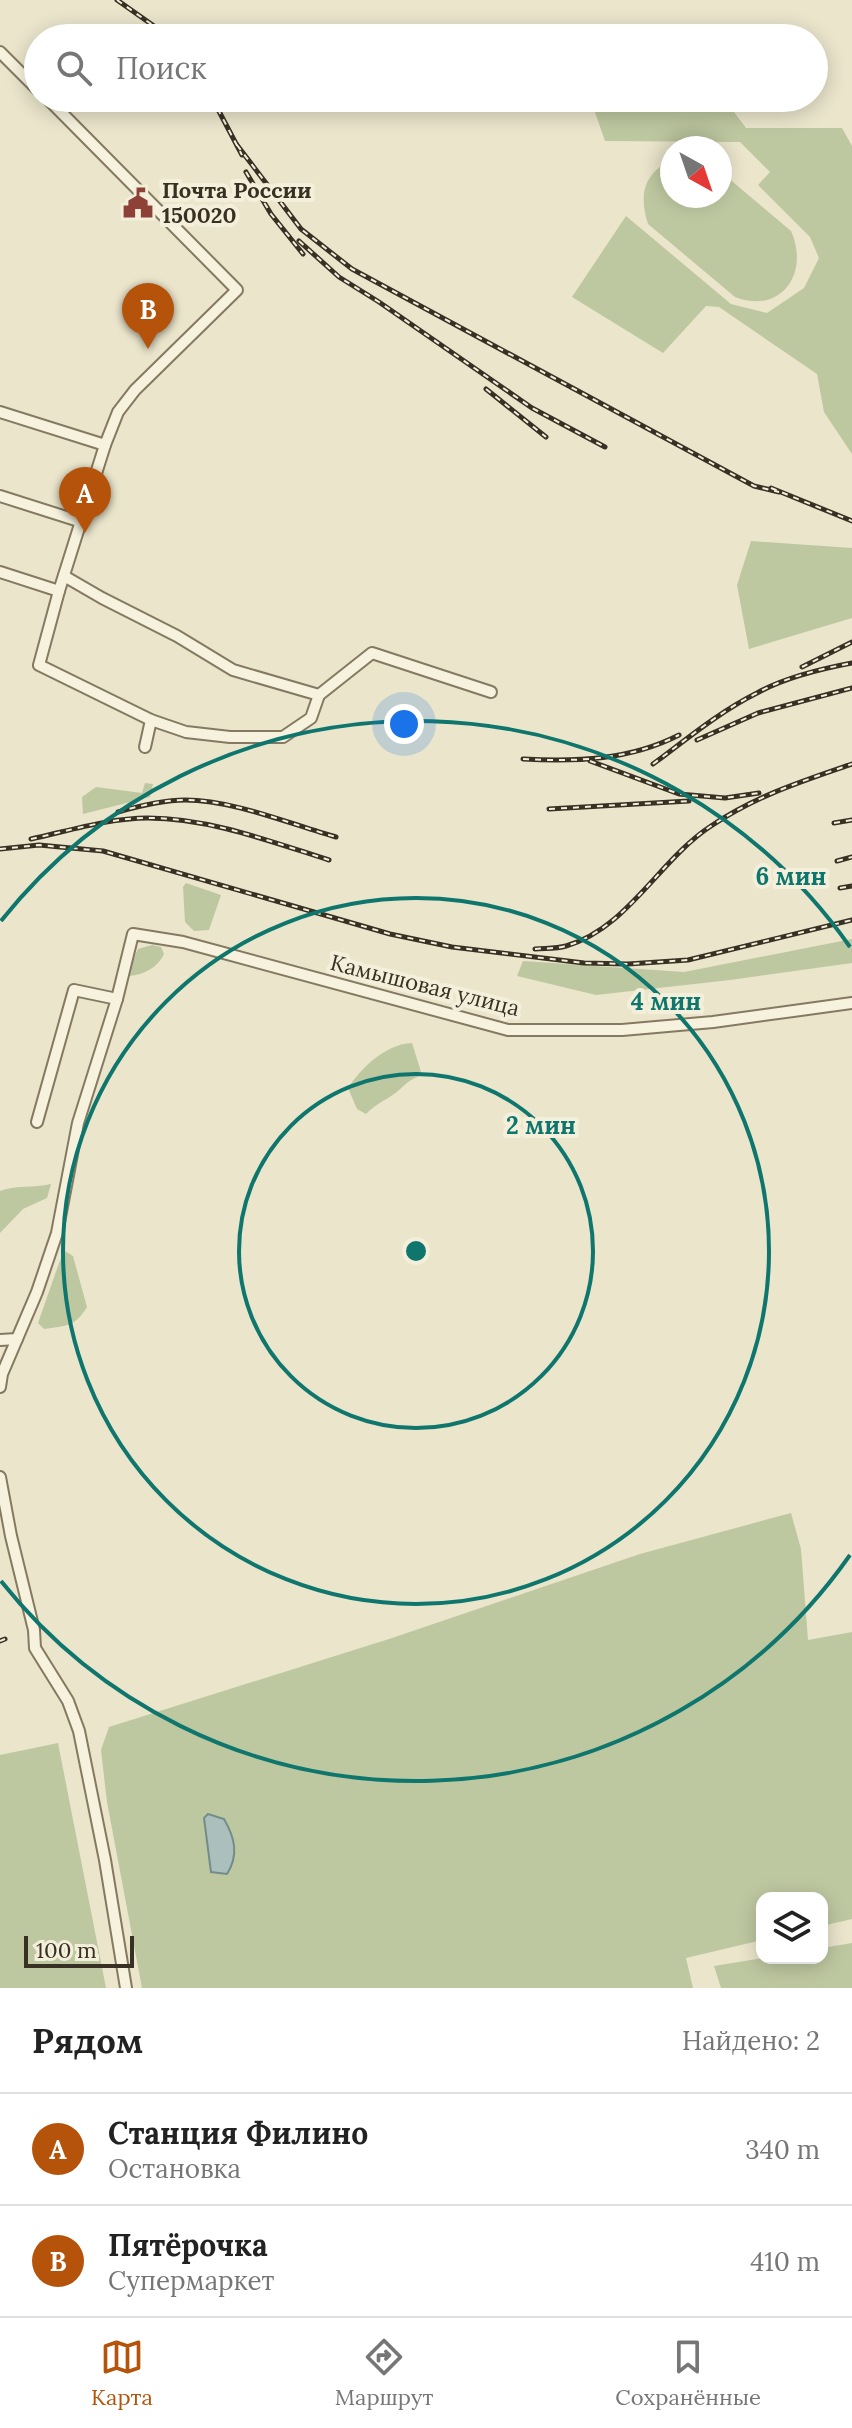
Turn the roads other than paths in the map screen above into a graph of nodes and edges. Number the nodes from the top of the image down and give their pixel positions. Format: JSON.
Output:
{"nodes":[{"id":1,"x":0,"y":52,"type":"edge"},
{"id":2,"x":24,"y":76,"type":"edge"},
{"id":3,"x":61,"y":112,"type":"edge"},
{"id":4,"x":0,"y":412,"type":"edge"},
{"id":5,"x":105,"y":445,"type":"junction"},
{"id":6,"x":0,"y":496,"type":"edge"},
{"id":7,"x":82,"y":522,"type":"junction"},
{"id":8,"x":0,"y":572,"type":"edge"},
{"id":9,"x":64,"y":576,"type":"junction"},
{"id":10,"x":59,"y":591,"type":"junction"},
{"id":11,"x":491,"y":692,"type":"dead end"},
{"id":12,"x":319,"y":695,"type":"junction"},
{"id":13,"x":151,"y":720,"type":"junction"},
{"id":14,"x":145,"y":747,"type":"dead end"},
{"id":15,"x":117,"y":999,"type":"junction"},
{"id":16,"x":852,"y":1003,"type":"edge"},
{"id":17,"x":37,"y":1122,"type":"dead end"},
{"id":18,"x":17,"y":1339,"type":"junction"},
{"id":19,"x":0,"y":1340,"type":"edge"},
{"id":20,"x":0,"y":1387,"type":"edge"},
{"id":21,"x":0,"y":1477,"type":"edge"},
{"id":22,"x":126,"y":1988,"type":"edge"}],
"edges":[{"from":1,"to":2,"type":"street"},
{"from":3,"to":5,"type":"street"},
{"from":4,"to":5,"type":"street"},
{"from":5,"to":7,"type":"street"},
{"from":6,"to":7,"type":"street"},
{"from":7,"to":9,"type":"street"},
{"from":8,"to":10,"type":"street"},
{"from":9,"to":10,"type":"street"},
{"from":9,"to":12,"type":"street"},
{"from":10,"to":13,"type":"street"},
{"from":11,"to":12,"type":"street"},
{"from":12,"to":13,"type":"street"},
{"from":13,"to":14,"type":"street"},
{"from":15,"to":16,"type":"street","name":"Камышовая улица"},
{"from":15,"to":17,"type":"street"},
{"from":15,"to":18,"type":"street"},
{"from":18,"to":19,"type":"street"},
{"from":18,"to":20,"type":"street"},
{"from":21,"to":22,"type":"street"}]}
